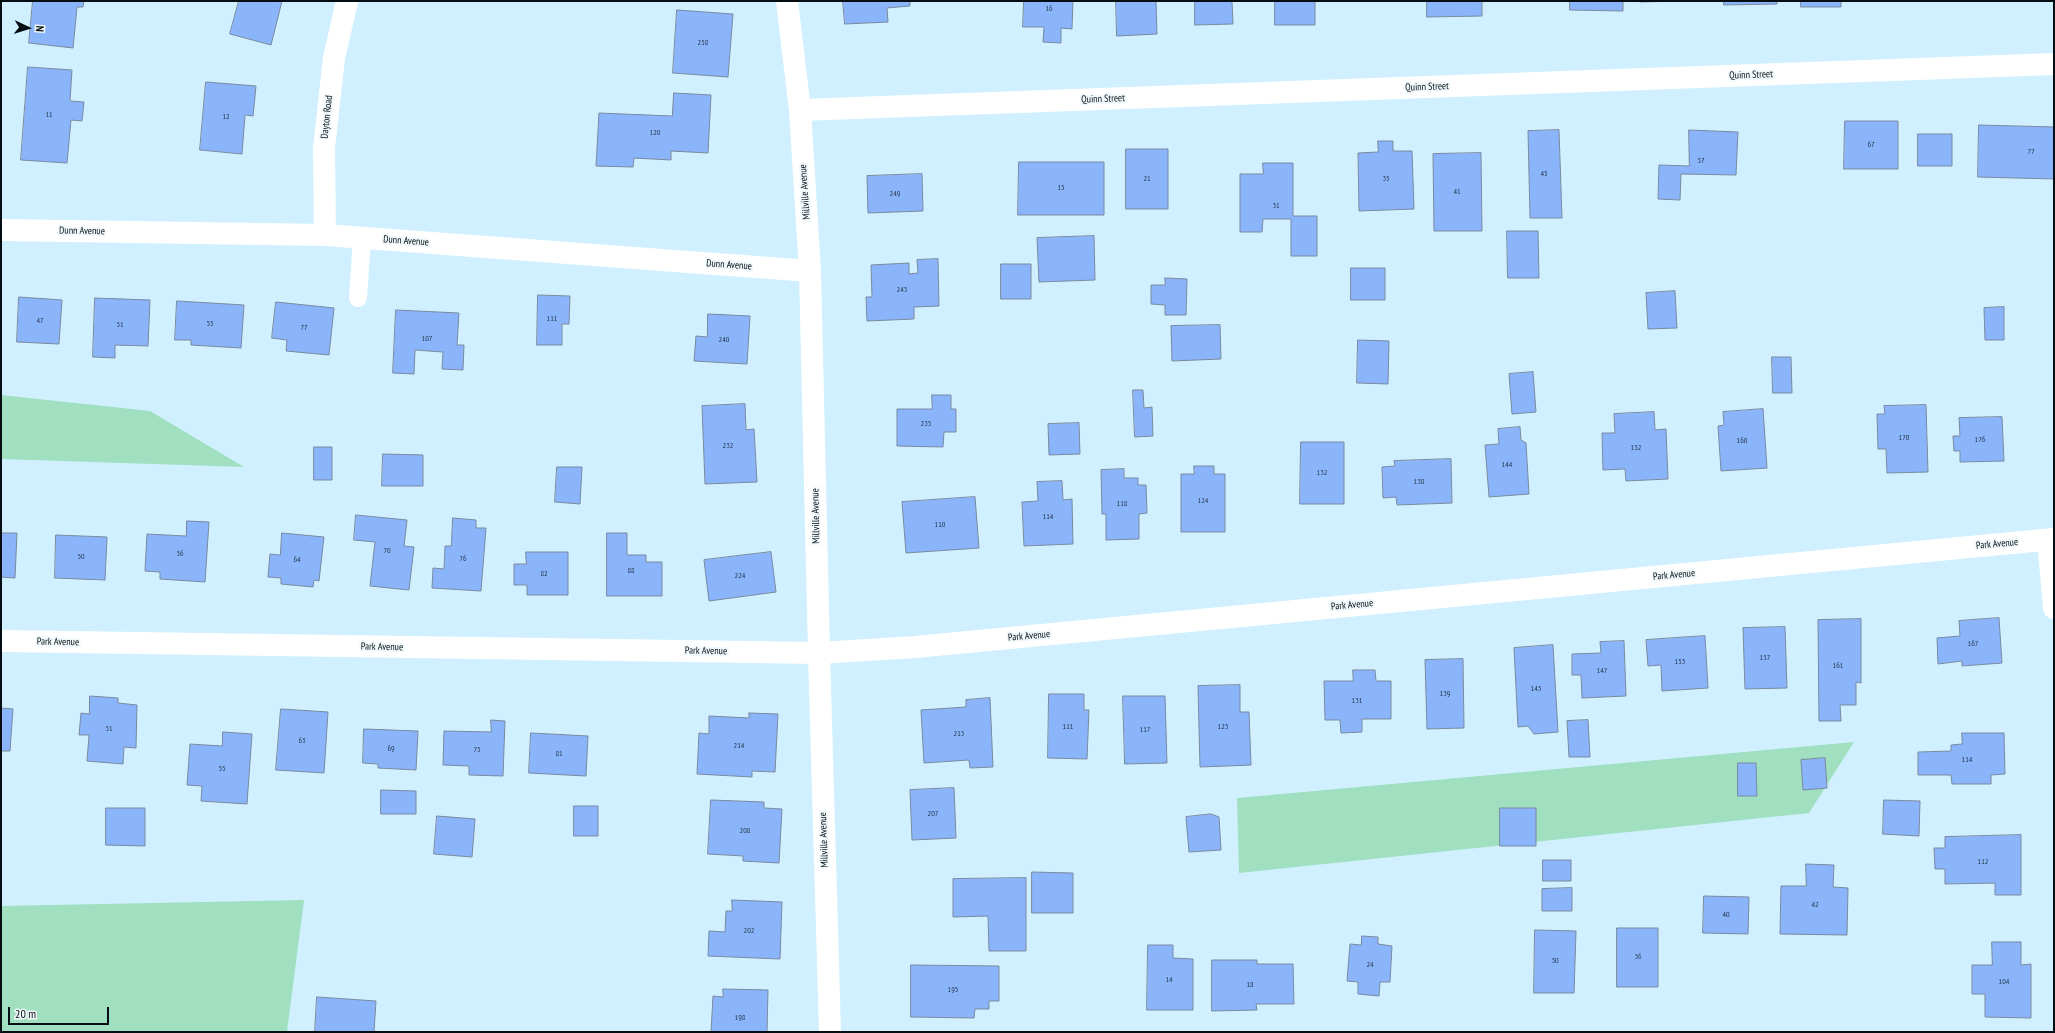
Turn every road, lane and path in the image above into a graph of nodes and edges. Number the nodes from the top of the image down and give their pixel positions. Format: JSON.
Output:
{"nodes":[{"id":1,"x":347,"y":1,"type":"edge"},
{"id":2,"x":787,"y":1,"type":"edge"},
{"id":3,"x":2054,"y":64,"type":"edge"},
{"id":4,"x":800,"y":110,"type":"junction"},
{"id":5,"x":1,"y":230,"type":"edge"},
{"id":6,"x":325,"y":235,"type":"junction"},
{"id":7,"x":362,"y":238,"type":"junction"},
{"id":8,"x":810,"y":271,"type":"junction"},
{"id":9,"x":358,"y":298,"type":"dead end"},
{"id":10,"x":2051,"y":539,"type":"edge"},
{"id":11,"x":2054,"y":608,"type":"edge"},
{"id":12,"x":1,"y":641,"type":"edge"},
{"id":13,"x":819,"y":653,"type":"junction"},
{"id":14,"x":830,"y":1032,"type":"edge"}],
"edges":[{"from":1,"to":6,"type":"street","name":"Dayton Road"},
{"from":2,"to":4,"type":"street","name":"Millville Avenue"},
{"from":3,"to":4,"type":"street","name":"Quinn Street"},
{"from":4,"to":8,"type":"street","name":"Millville Avenue"},
{"from":5,"to":6,"type":"street","name":"Dunn Avenue"},
{"from":6,"to":7,"type":"street","name":"Dunn Avenue"},
{"from":7,"to":8,"type":"street","name":"Dunn Avenue"},
{"from":7,"to":9,"type":"lane"},
{"from":8,"to":13,"type":"street","name":"Millville Avenue"},
{"from":10,"to":11,"type":"street"},
{"from":10,"to":13,"type":"street","name":"Park Avenue"},
{"from":12,"to":13,"type":"street","name":"Park Avenue"},
{"from":13,"to":14,"type":"street","name":"Millville Avenue"}]}
